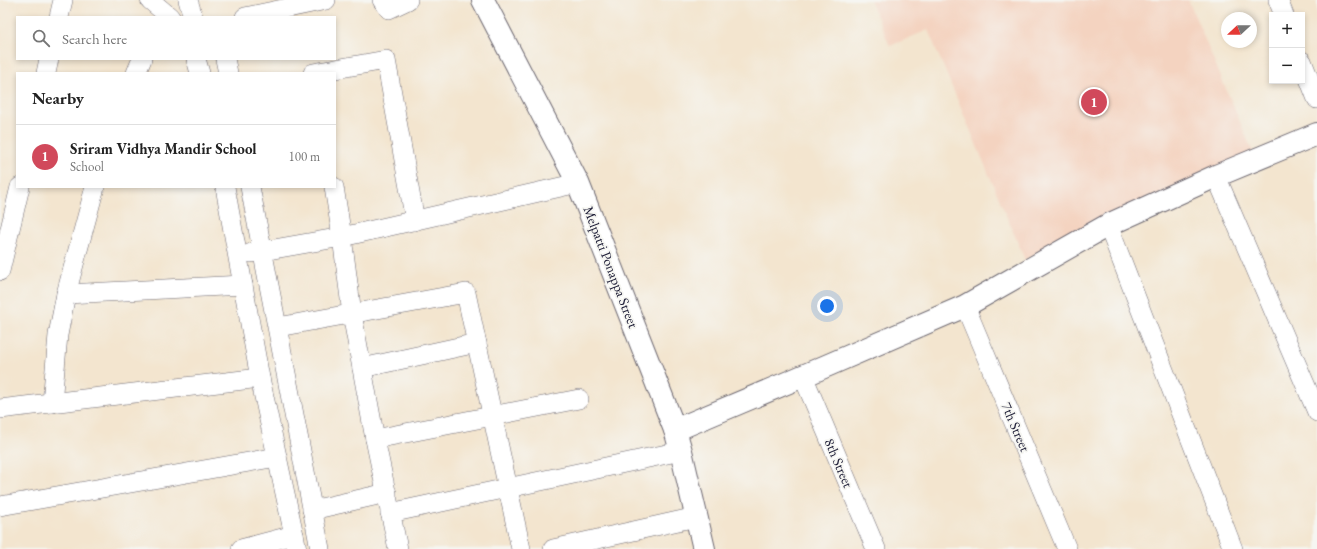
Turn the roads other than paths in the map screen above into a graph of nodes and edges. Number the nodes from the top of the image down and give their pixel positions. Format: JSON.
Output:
{"nodes":[{"id":1,"x":63,"y":0,"type":"edge"},
{"id":2,"x":188,"y":0,"type":"edge"},
{"id":3,"x":326,"y":0,"type":"edge"},
{"id":4,"x":382,"y":0,"type":"edge"},
{"id":5,"x":408,"y":0,"type":"edge"},
{"id":6,"x":483,"y":0,"type":"edge"},
{"id":7,"x":1278,"y":0,"type":"edge"},
{"id":8,"x":255,"y":10,"type":"edge"},
{"id":9,"x":1283,"y":12,"type":"edge"},
{"id":10,"x":59,"y":16,"type":"edge"},
{"id":11,"x":193,"y":16,"type":"edge"},
{"id":12,"x":49,"y":60,"type":"edge"},
{"id":13,"x":142,"y":60,"type":"edge"},
{"id":14,"x":196,"y":60,"type":"edge"},
{"id":15,"x":225,"y":60,"type":"edge"},
{"id":16,"x":1305,"y":69,"type":"edge"},
{"id":17,"x":46,"y":72,"type":"edge"},
{"id":18,"x":136,"y":72,"type":"edge"},
{"id":19,"x":200,"y":72,"type":"edge"},
{"id":20,"x":228,"y":72,"type":"edge"},
{"id":21,"x":319,"y":72,"type":"edge"},
{"id":22,"x":1317,"y":99,"type":"edge"},
{"id":23,"x":1317,"y":134,"type":"edge"},
{"id":24,"x":1216,"y":176,"type":"junction"},
{"id":25,"x":578,"y":183,"type":"junction"},
{"id":26,"x":20,"y":188,"type":"edge"},
{"id":27,"x":95,"y":188,"type":"edge"},
{"id":28,"x":225,"y":188,"type":"edge"},
{"id":29,"x":250,"y":188,"type":"edge"},
{"id":30,"x":334,"y":188,"type":"edge"},
{"id":31,"x":415,"y":221,"type":"junction"},
{"id":32,"x":1108,"y":225,"type":"junction"},
{"id":33,"x":342,"y":238,"type":"junction"},
{"id":34,"x":263,"y":250,"type":"junction"},
{"id":35,"x":238,"y":255,"type":"junction"},
{"id":36,"x":0,"y":271,"type":"edge"},
{"id":37,"x":243,"y":285,"type":"junction"},
{"id":38,"x":66,"y":294,"type":"junction"},
{"id":39,"x":965,"y":306,"type":"junction"},
{"id":40,"x":352,"y":314,"type":"junction"},
{"id":41,"x":278,"y":327,"type":"junction"},
{"id":42,"x":477,"y":343,"type":"junction"},
{"id":43,"x":362,"y":368,"type":"junction"},
{"id":44,"x":803,"y":376,"type":"junction"},
{"id":45,"x":260,"y":378,"type":"junction"},
{"id":46,"x":579,"y":399,"type":"dead end"},
{"id":47,"x":52,"y":403,"type":"junction"},
{"id":48,"x":0,"y":409,"type":"edge"},
{"id":49,"x":1317,"y":412,"type":"edge"},
{"id":50,"x":492,"y":416,"type":"junction"},
{"id":51,"x":675,"y":430,"type":"junction"},
{"id":52,"x":375,"y":439,"type":"junction"},
{"id":53,"x":681,"y":451,"type":"junction"},
{"id":54,"x":277,"y":457,"type":"junction"},
{"id":55,"x":507,"y":488,"type":"junction"},
{"id":56,"x":386,"y":493,"type":"junction"},
{"id":57,"x":0,"y":506,"type":"edge"},
{"id":58,"x":312,"y":510,"type":"junction"},
{"id":59,"x":390,"y":513,"type":"junction"},
{"id":60,"x":696,"y":517,"type":"junction"},
{"id":61,"x":295,"y":542,"type":"edge"},
{"id":62,"x":241,"y":549,"type":"edge"},
{"id":63,"x":320,"y":549,"type":"edge"},
{"id":64,"x":398,"y":549,"type":"edge"},
{"id":65,"x":520,"y":549,"type":"edge"},
{"id":66,"x":553,"y":549,"type":"edge"},
{"id":67,"x":704,"y":549,"type":"edge"},
{"id":68,"x":876,"y":549,"type":"edge"},
{"id":69,"x":1067,"y":549,"type":"edge"},
{"id":70,"x":1233,"y":549,"type":"edge"}],
"edges":[{"from":1,"to":10,"type":"street"},
{"from":2,"to":11,"type":"street"},
{"from":3,"to":8,"type":"street"},
{"from":4,"to":5,"type":"street"},
{"from":6,"to":25,"type":"street","name":"Melpatti Ponappa Street"},
{"from":7,"to":9,"type":"street"},
{"from":12,"to":17,"type":"street"},
{"from":13,"to":18,"type":"street"},
{"from":14,"to":19,"type":"street"},
{"from":15,"to":20,"type":"street"},
{"from":16,"to":22,"type":"street"},
{"from":21,"to":31,"type":"street"},
{"from":23,"to":24,"type":"street"},
{"from":24,"to":32,"type":"street"},
{"from":24,"to":49,"type":"street"},
{"from":25,"to":31,"type":"street"},
{"from":25,"to":51,"type":"street","name":"Melpatti Ponappa Street"},
{"from":26,"to":36,"type":"street"},
{"from":27,"to":38,"type":"street"},
{"from":28,"to":35,"type":"street"},
{"from":29,"to":34,"type":"street"},
{"from":30,"to":33,"type":"street"},
{"from":31,"to":33,"type":"street"},
{"from":32,"to":39,"type":"street"},
{"from":32,"to":70,"type":"street"},
{"from":33,"to":34,"type":"street"},
{"from":33,"to":40,"type":"street"},
{"from":34,"to":35,"type":"street"},
{"from":34,"to":41,"type":"street"},
{"from":35,"to":37,"type":"street"},
{"from":37,"to":38,"type":"street"},
{"from":37,"to":45,"type":"street"},
{"from":38,"to":47,"type":"street"},
{"from":39,"to":44,"type":"street"},
{"from":39,"to":69,"type":"street","name":"7th Street"},
{"from":40,"to":41,"type":"street"},
{"from":40,"to":42,"type":"street"},
{"from":40,"to":43,"type":"street"},
{"from":41,"to":58,"type":"street"},
{"from":42,"to":43,"type":"street"},
{"from":42,"to":50,"type":"street"},
{"from":43,"to":52,"type":"street"},
{"from":44,"to":51,"type":"street"},
{"from":44,"to":68,"type":"street","name":"8th Street"},
{"from":45,"to":47,"type":"street"},
{"from":45,"to":54,"type":"street"},
{"from":46,"to":50,"type":"street"},
{"from":47,"to":48,"type":"street"},
{"from":50,"to":52,"type":"street"},
{"from":50,"to":55,"type":"street"},
{"from":51,"to":53,"type":"street","name":"Melpatti Ponappa Street"},
{"from":52,"to":56,"type":"street"},
{"from":53,"to":55,"type":"street"},
{"from":53,"to":60,"type":"street","name":"Melpatti Ponappa Street"},
{"from":54,"to":57,"type":"street"},
{"from":54,"to":61,"type":"street"},
{"from":55,"to":59,"type":"street"},
{"from":55,"to":65,"type":"street"},
{"from":56,"to":58,"type":"street"},
{"from":56,"to":59,"type":"street"},
{"from":58,"to":63,"type":"street"},
{"from":59,"to":64,"type":"street"},
{"from":60,"to":66,"type":"street"},
{"from":60,"to":67,"type":"street","name":"Melpatti Ponappa Street"},
{"from":61,"to":62,"type":"street"}]}
